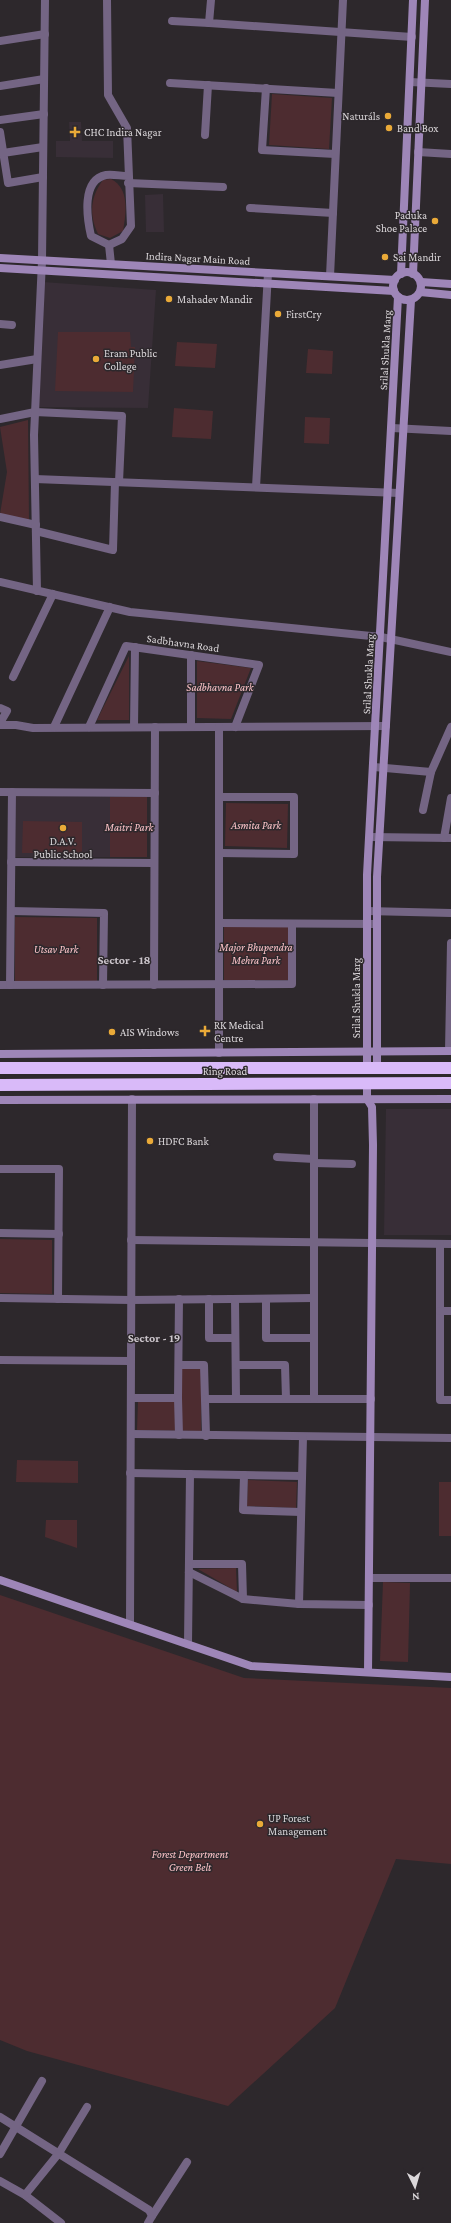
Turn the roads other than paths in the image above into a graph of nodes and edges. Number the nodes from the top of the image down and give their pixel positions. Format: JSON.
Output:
{"nodes":[{"id":1,"x":46,"y":0,"type":"edge"},
{"id":2,"x":107,"y":0,"type":"edge"},
{"id":3,"x":211,"y":0,"type":"edge"},
{"id":4,"x":343,"y":0,"type":"edge"},
{"id":5,"x":413,"y":0,"type":"edge"},
{"id":6,"x":425,"y":0,"type":"edge"},
{"id":7,"x":172,"y":21,"type":"dead end"},
{"id":8,"x":209,"y":23,"type":"junction"},
{"id":9,"x":341,"y":32,"type":"junction"},
{"id":10,"x":45,"y":34,"type":"junction"},
{"id":11,"x":412,"y":37,"type":"junction"},
{"id":12,"x":0,"y":41,"type":"edge"},
{"id":13,"x":44,"y":80,"type":"junction"},
{"id":14,"x":410,"y":82,"type":"junction"},
{"id":15,"x":421,"y":82,"type":"junction"},
{"id":16,"x":170,"y":83,"type":"dead end"},
{"id":17,"x":451,"y":84,"type":"edge"},
{"id":18,"x":208,"y":85,"type":"junction"},
{"id":19,"x":0,"y":86,"type":"edge"},
{"id":20,"x":266,"y":88,"type":"junction"},
{"id":21,"x":338,"y":93,"type":"junction"},
{"id":22,"x":44,"y":114,"type":"junction"},
{"id":23,"x":0,"y":120,"type":"edge"},
{"id":24,"x":0,"y":132,"type":"edge"},
{"id":25,"x":205,"y":135,"type":"dead end"},
{"id":26,"x":43,"y":147,"type":"junction"},
{"id":27,"x":418,"y":152,"type":"junction"},
{"id":28,"x":3,"y":153,"type":"junction"},
{"id":29,"x":335,"y":154,"type":"junction"},
{"id":30,"x":451,"y":154,"type":"edge"},
{"id":31,"x":43,"y":178,"type":"junction"},
{"id":32,"x":128,"y":180,"type":"junction"},
{"id":33,"x":223,"y":186,"type":"dead end"},
{"id":34,"x":250,"y":208,"type":"dead end"},
{"id":35,"x":333,"y":213,"type":"junction"},
{"id":36,"x":109,"y":245,"type":"junction"},
{"id":37,"x":0,"y":258,"type":"edge"},
{"id":38,"x":42,"y":261,"type":"junction"},
{"id":39,"x":111,"y":264,"type":"junction"},
{"id":40,"x":0,"y":268,"type":"edge"},
{"id":41,"x":41,"y":270,"type":"junction"},
{"id":42,"x":268,"y":273,"type":"junction"},
{"id":43,"x":413,"y":274,"type":"junction"},
{"id":44,"x":330,"y":276,"type":"junction"},
{"id":45,"x":398,"y":277,"type":"junction"},
{"id":46,"x":421,"y":282,"type":"junction"},
{"id":47,"x":267,"y":283,"type":"junction"},
{"id":48,"x":451,"y":284,"type":"edge"},
{"id":49,"x":420,"y":292,"type":"junction"},
{"id":50,"x":396,"y":294,"type":"junction"},
{"id":51,"x":451,"y":295,"type":"edge"},
{"id":52,"x":411,"y":300,"type":"junction"},
{"id":53,"x":0,"y":324,"type":"edge"},
{"id":54,"x":12,"y":325,"type":"dead end"},
{"id":55,"x":37,"y":359,"type":"junction"},
{"id":56,"x":0,"y":365,"type":"edge"},
{"id":57,"x":35,"y":412,"type":"junction"},
{"id":58,"x":0,"y":419,"type":"edge"},
{"id":59,"x":392,"y":428,"type":"junction"},
{"id":60,"x":403,"y":428,"type":"junction"},
{"id":61,"x":451,"y":431,"type":"edge"},
{"id":62,"x":35,"y":479,"type":"junction"},
{"id":63,"x":117,"y":482,"type":"junction"},
{"id":64,"x":256,"y":487,"type":"junction"},
{"id":65,"x":388,"y":492,"type":"junction"},
{"id":66,"x":399,"y":493,"type":"junction"},
{"id":67,"x":0,"y":518,"type":"edge"},
{"id":68,"x":36,"y":528,"type":"junction"},
{"id":69,"x":0,"y":582,"type":"edge"},
{"id":70,"x":37,"y":590,"type":"junction"},
{"id":71,"x":53,"y":594,"type":"junction"},
{"id":72,"x":110,"y":608,"type":"junction"},
{"id":73,"x":381,"y":637,"type":"junction"},
{"id":74,"x":391,"y":639,"type":"junction"},
{"id":75,"x":135,"y":647,"type":"junction"},
{"id":76,"x":451,"y":652,"type":"edge"},
{"id":77,"x":191,"y":655,"type":"junction"},
{"id":78,"x":13,"y":677,"type":"dead end"},
{"id":79,"x":0,"y":708,"type":"edge"},
{"id":80,"x":0,"y":724,"type":"edge"},
{"id":81,"x":376,"y":726,"type":"junction"},
{"id":82,"x":386,"y":726,"type":"junction"},
{"id":83,"x":54,"y":727,"type":"junction"},
{"id":84,"x":89,"y":727,"type":"junction"},
{"id":85,"x":134,"y":727,"type":"junction"},
{"id":86,"x":155,"y":727,"type":"junction"},
{"id":87,"x":191,"y":727,"type":"junction"},
{"id":88,"x":220,"y":727,"type":"junction"},
{"id":89,"x":235,"y":727,"type":"junction"},
{"id":90,"x":451,"y":727,"type":"edge"},
{"id":91,"x":374,"y":767,"type":"junction"},
{"id":92,"x":383,"y":768,"type":"junction"},
{"id":93,"x":431,"y":772,"type":"junction"},
{"id":94,"x":0,"y":792,"type":"edge"},
{"id":95,"x":12,"y":792,"type":"junction"},
{"id":96,"x":155,"y":793,"type":"junction"},
{"id":97,"x":220,"y":796,"type":"junction"},
{"id":98,"x":451,"y":798,"type":"edge"},
{"id":99,"x":423,"y":810,"type":"dead end"},
{"id":100,"x":370,"y":837,"type":"junction"},
{"id":101,"x":379,"y":837,"type":"junction"},
{"id":102,"x":447,"y":838,"type":"edge"},
{"id":103,"x":219,"y":853,"type":"junction"},
{"id":104,"x":11,"y":862,"type":"junction"},
{"id":105,"x":154,"y":863,"type":"junction"},
{"id":106,"x":11,"y":911,"type":"junction"},
{"id":107,"x":367,"y":912,"type":"junction"},
{"id":108,"x":377,"y":912,"type":"junction"},
{"id":109,"x":451,"y":913,"type":"edge"},
{"id":110,"x":219,"y":923,"type":"junction"},
{"id":111,"x":292,"y":924,"type":"junction"},
{"id":112,"x":367,"y":924,"type":"junction"},
{"id":113,"x":377,"y":924,"type":"junction"},
{"id":114,"x":451,"y":943,"type":"edge"},
{"id":115,"x":451,"y":982,"type":"edge"},
{"id":116,"x":0,"y":985,"type":"edge"},
{"id":117,"x":10,"y":985,"type":"junction"},
{"id":118,"x":103,"y":985,"type":"junction"},
{"id":119,"x":154,"y":985,"type":"junction"},
{"id":120,"x":219,"y":985,"type":"junction"},
{"id":121,"x":367,"y":1051,"type":"junction"},
{"id":122,"x":376,"y":1051,"type":"junction"},
{"id":123,"x":450,"y":1051,"type":"edge"},
{"id":124,"x":219,"y":1053,"type":"junction"},
{"id":125,"x":0,"y":1054,"type":"edge"},
{"id":126,"x":0,"y":1068,"type":"edge"},
{"id":127,"x":372,"y":1068,"type":"junction"},
{"id":128,"x":451,"y":1068,"type":"edge"},
{"id":129,"x":372,"y":1083,"type":"junction"},
{"id":130,"x":451,"y":1083,"type":"edge"},
{"id":131,"x":0,"y":1085,"type":"edge"},
{"id":132,"x":132,"y":1099,"type":"junction"},
{"id":133,"x":314,"y":1099,"type":"junction"},
{"id":134,"x":367,"y":1099,"type":"junction"},
{"id":135,"x":377,"y":1099,"type":"junction"},
{"id":136,"x":451,"y":1099,"type":"edge"},
{"id":137,"x":0,"y":1100,"type":"edge"},
{"id":138,"x":372,"y":1107,"type":"junction"},
{"id":139,"x":277,"y":1157,"type":"dead end"},
{"id":140,"x":314,"y":1161,"type":"junction"},
{"id":141,"x":352,"y":1164,"type":"dead end"},
{"id":142,"x":0,"y":1169,"type":"edge"},
{"id":143,"x":0,"y":1234,"type":"edge"},
{"id":144,"x":59,"y":1234,"type":"junction"},
{"id":145,"x":131,"y":1240,"type":"junction"},
{"id":146,"x":313,"y":1242,"type":"junction"},
{"id":147,"x":372,"y":1243,"type":"junction"},
{"id":148,"x":440,"y":1244,"type":"junction"},
{"id":149,"x":451,"y":1244,"type":"edge"},
{"id":150,"x":0,"y":1298,"type":"edge"},
{"id":151,"x":266,"y":1298,"type":"junction"},
{"id":152,"x":314,"y":1298,"type":"junction"},
{"id":153,"x":58,"y":1299,"type":"junction"},
{"id":154,"x":179,"y":1299,"type":"junction"},
{"id":155,"x":209,"y":1299,"type":"junction"},
{"id":156,"x":235,"y":1299,"type":"junction"},
{"id":157,"x":131,"y":1300,"type":"junction"},
{"id":158,"x":440,"y":1311,"type":"junction"},
{"id":159,"x":451,"y":1311,"type":"edge"},
{"id":160,"x":235,"y":1338,"type":"junction"},
{"id":161,"x":314,"y":1338,"type":"junction"},
{"id":162,"x":0,"y":1360,"type":"edge"},
{"id":163,"x":131,"y":1361,"type":"junction"},
{"id":164,"x":178,"y":1365,"type":"junction"},
{"id":165,"x":236,"y":1365,"type":"junction"},
{"id":166,"x":131,"y":1398,"type":"junction"},
{"id":167,"x":178,"y":1398,"type":"junction"},
{"id":168,"x":205,"y":1399,"type":"junction"},
{"id":169,"x":236,"y":1399,"type":"junction"},
{"id":170,"x":286,"y":1399,"type":"junction"},
{"id":171,"x":314,"y":1399,"type":"junction"},
{"id":172,"x":371,"y":1399,"type":"junction"},
{"id":173,"x":451,"y":1400,"type":"edge"},
{"id":174,"x":130,"y":1434,"type":"junction"},
{"id":175,"x":178,"y":1435,"type":"junction"},
{"id":176,"x":206,"y":1436,"type":"junction"},
{"id":177,"x":303,"y":1437,"type":"junction"},
{"id":178,"x":370,"y":1438,"type":"junction"},
{"id":179,"x":451,"y":1438,"type":"edge"},
{"id":180,"x":130,"y":1473,"type":"junction"},
{"id":181,"x":190,"y":1474,"type":"junction"},
{"id":182,"x":244,"y":1475,"type":"junction"},
{"id":183,"x":302,"y":1476,"type":"junction"},
{"id":184,"x":301,"y":1512,"type":"junction"},
{"id":185,"x":189,"y":1568,"type":"junction"},
{"id":186,"x":369,"y":1578,"type":"junction"},
{"id":187,"x":451,"y":1578,"type":"edge"},
{"id":188,"x":0,"y":1580,"type":"edge"},
{"id":189,"x":243,"y":1599,"type":"junction"},
{"id":190,"x":299,"y":1604,"type":"junction"},
{"id":191,"x":369,"y":1606,"type":"junction"},
{"id":192,"x":130,"y":1624,"type":"junction"},
{"id":193,"x":188,"y":1644,"type":"junction"},
{"id":194,"x":368,"y":1672,"type":"junction"},
{"id":195,"x":451,"y":1677,"type":"edge"},
{"id":196,"x":42,"y":2082,"type":"dead end"},
{"id":197,"x":87,"y":2107,"type":"dead end"},
{"id":198,"x":0,"y":2117,"type":"edge"},
{"id":199,"x":16,"y":2127,"type":"junction"},
{"id":200,"x":0,"y":2154,"type":"edge"},
{"id":201,"x":59,"y":2154,"type":"junction"},
{"id":202,"x":187,"y":2162,"type":"dead end"},
{"id":203,"x":0,"y":2181,"type":"edge"},
{"id":204,"x":25,"y":2196,"type":"junction"},
{"id":205,"x":150,"y":2219,"type":"edge"},
{"id":206,"x":61,"y":2223,"type":"edge"}],
"edges":[{"from":1,"to":10,"type":"street"},
{"from":2,"to":32,"type":"street"},
{"from":3,"to":8,"type":"street"},
{"from":4,"to":9,"type":"street"},
{"from":5,"to":11,"type":"street"},
{"from":6,"to":15,"type":"street"},
{"from":7,"to":8,"type":"street"},
{"from":8,"to":9,"type":"street"},
{"from":9,"to":11,"type":"street"},
{"from":9,"to":21,"type":"street"},
{"from":10,"to":12,"type":"street"},
{"from":10,"to":13,"type":"street"},
{"from":11,"to":14,"type":"street"},
{"from":13,"to":19,"type":"street"},
{"from":13,"to":22,"type":"street"},
{"from":14,"to":15,"type":"street"},
{"from":14,"to":45,"type":"street"},
{"from":15,"to":17,"type":"street"},
{"from":15,"to":27,"type":"street"},
{"from":16,"to":18,"type":"street"},
{"from":18,"to":20,"type":"street"},
{"from":18,"to":25,"type":"street"},
{"from":20,"to":21,"type":"street"},
{"from":20,"to":29,"type":"street"},
{"from":21,"to":29,"type":"street"},
{"from":22,"to":23,"type":"street"},
{"from":22,"to":26,"type":"street"},
{"from":24,"to":28,"type":"street"},
{"from":26,"to":28,"type":"street"},
{"from":26,"to":31,"type":"street"},
{"from":27,"to":30,"type":"street"},
{"from":27,"to":43,"type":"street"},
{"from":28,"to":31,"type":"street"},
{"from":29,"to":35,"type":"street"},
{"from":31,"to":38,"type":"street"},
{"from":32,"to":33,"type":"street"},
{"from":32,"to":36,"type":"street"},
{"from":32,"to":36,"type":"street"},
{"from":34,"to":35,"type":"street"},
{"from":35,"to":44,"type":"street"},
{"from":36,"to":39,"type":"street"},
{"from":37,"to":38,"type":"street","name":"Indira Nagar Main Road"},
{"from":38,"to":39,"type":"street","name":"Indira Nagar Main Road"},
{"from":38,"to":41,"type":"street"},
{"from":39,"to":42,"type":"street","name":"Indira Nagar Main Road"},
{"from":40,"to":41,"type":"street","name":"Indira Nagar Main Road"},
{"from":41,"to":47,"type":"street","name":"Indira Nagar Main Road"},
{"from":41,"to":55,"type":"street"},
{"from":42,"to":44,"type":"street","name":"Indira Nagar Main Road"},
{"from":42,"to":47,"type":"street"},
{"from":43,"to":45,"type":"street"},
{"from":43,"to":46,"type":"street"},
{"from":44,"to":45,"type":"street","name":"Indira Nagar Main Road"},
{"from":45,"to":50,"type":"street"},
{"from":46,"to":48,"type":"street"},
{"from":46,"to":49,"type":"street"},
{"from":47,"to":50,"type":"street","name":"Indira Nagar Main Road"},
{"from":47,"to":64,"type":"street"},
{"from":49,"to":51,"type":"street"},
{"from":49,"to":52,"type":"street"},
{"from":50,"to":52,"type":"street"},
{"from":50,"to":59,"type":"street","name":"Srilal Shukla Marg"},
{"from":52,"to":60,"type":"street","name":"Srilal Shukla Marg"},
{"from":53,"to":54,"type":"street"},
{"from":55,"to":56,"type":"street"},
{"from":55,"to":57,"type":"street"},
{"from":57,"to":58,"type":"street"},
{"from":57,"to":62,"type":"street"},
{"from":57,"to":63,"type":"street"},
{"from":59,"to":60,"type":"street"},
{"from":59,"to":65,"type":"street","name":"Srilal Shukla Marg"},
{"from":60,"to":61,"type":"street"},
{"from":60,"to":66,"type":"street","name":"Srilal Shukla Marg"},
{"from":62,"to":63,"type":"street"},
{"from":62,"to":68,"type":"street"},
{"from":63,"to":64,"type":"street"},
{"from":63,"to":68,"type":"street"},
{"from":64,"to":65,"type":"street"},
{"from":65,"to":66,"type":"street"},
{"from":65,"to":73,"type":"street","name":"Srilal Shukla Marg"},
{"from":66,"to":74,"type":"street","name":"Srilal Shukla Marg"},
{"from":67,"to":68,"type":"street"},
{"from":68,"to":70,"type":"street"},
{"from":69,"to":70,"type":"street"},
{"from":70,"to":71,"type":"street"},
{"from":71,"to":72,"type":"street"},
{"from":71,"to":78,"type":"street"},
{"from":72,"to":73,"type":"street"},
{"from":72,"to":83,"type":"street"},
{"from":73,"to":74,"type":"street"},
{"from":73,"to":81,"type":"street","name":"Srilal Shukla Marg"},
{"from":74,"to":76,"type":"street"},
{"from":74,"to":82,"type":"street","name":"Srilal Shukla Marg"},
{"from":75,"to":77,"type":"street","name":"Sadbhavna Road"},
{"from":75,"to":84,"type":"street","name":"Sadbhavna Road"},
{"from":75,"to":85,"type":"street"},
{"from":77,"to":87,"type":"street"},
{"from":77,"to":89,"type":"street","name":"Sadbhavna Road"},
{"from":79,"to":80,"type":"street"},
{"from":80,"to":83,"type":"street"},
{"from":81,"to":82,"type":"street"},
{"from":81,"to":89,"type":"street"},
{"from":81,"to":91,"type":"street","name":"Srilal Shukla Marg"},
{"from":82,"to":92,"type":"street","name":"Srilal Shukla Marg"},
{"from":83,"to":84,"type":"street"},
{"from":84,"to":85,"type":"street"},
{"from":85,"to":86,"type":"street"},
{"from":86,"to":87,"type":"street"},
{"from":86,"to":96,"type":"street"},
{"from":87,"to":88,"type":"street"},
{"from":88,"to":89,"type":"street"},
{"from":88,"to":97,"type":"street"},
{"from":90,"to":93,"type":"street"},
{"from":91,"to":92,"type":"street"},
{"from":91,"to":100,"type":"street","name":"Srilal Shukla Marg"},
{"from":92,"to":93,"type":"street"},
{"from":92,"to":101,"type":"street","name":"Srilal Shukla Marg"},
{"from":93,"to":99,"type":"street"},
{"from":94,"to":95,"type":"street"},
{"from":95,"to":96,"type":"street"},
{"from":95,"to":104,"type":"street"},
{"from":96,"to":105,"type":"street"},
{"from":97,"to":103,"type":"street"},
{"from":97,"to":103,"type":"street"},
{"from":98,"to":102,"type":"street"},
{"from":100,"to":101,"type":"street"},
{"from":100,"to":107,"type":"street","name":"Srilal Shukla Marg"},
{"from":101,"to":102,"type":"street"},
{"from":101,"to":108,"type":"street","name":"Srilal Shukla Marg"},
{"from":103,"to":110,"type":"street"},
{"from":104,"to":105,"type":"street"},
{"from":104,"to":106,"type":"street"},
{"from":105,"to":119,"type":"street"},
{"from":106,"to":117,"type":"street"},
{"from":106,"to":118,"type":"street"},
{"from":107,"to":108,"type":"street"},
{"from":107,"to":112,"type":"street","name":"Srilal Shukla Marg"},
{"from":108,"to":109,"type":"street"},
{"from":108,"to":113,"type":"street","name":"Srilal Shukla Marg"},
{"from":110,"to":111,"type":"street"},
{"from":110,"to":120,"type":"street"},
{"from":111,"to":112,"type":"street"},
{"from":111,"to":120,"type":"street"},
{"from":112,"to":113,"type":"street"},
{"from":112,"to":121,"type":"street","name":"Srilal Shukla Marg"},
{"from":113,"to":122,"type":"street","name":"Srilal Shukla Marg"},
{"from":114,"to":115,"type":"street"},
{"from":115,"to":123,"type":"street"},
{"from":116,"to":117,"type":"street"},
{"from":117,"to":118,"type":"street"},
{"from":118,"to":119,"type":"street"},
{"from":119,"to":120,"type":"street"},
{"from":120,"to":124,"type":"street"},
{"from":121,"to":122,"type":"street"},
{"from":121,"to":124,"type":"street"},
{"from":121,"to":127,"type":"street","name":"Srilal Shukla Marg"},
{"from":122,"to":123,"type":"street"},
{"from":122,"to":127,"type":"street","name":"Srilal Shukla Marg"},
{"from":124,"to":125,"type":"street"},
{"from":126,"to":127,"type":"highway","name":"Ring Road"},
{"from":127,"to":128,"type":"highway","name":"Ring Road"},
{"from":129,"to":130,"type":"highway","name":"Ring Road"},
{"from":129,"to":131,"type":"highway","name":"Ring Road"},
{"from":129,"to":134,"type":"street"},
{"from":129,"to":135,"type":"street"},
{"from":132,"to":133,"type":"street"},
{"from":132,"to":137,"type":"street"},
{"from":132,"to":145,"type":"street"},
{"from":133,"to":134,"type":"street"},
{"from":133,"to":140,"type":"street"},
{"from":134,"to":135,"type":"street"},
{"from":134,"to":138,"type":"street"},
{"from":135,"to":136,"type":"street"},
{"from":135,"to":138,"type":"street"},
{"from":138,"to":147,"type":"street"},
{"from":139,"to":140,"type":"street"},
{"from":140,"to":141,"type":"street"},
{"from":140,"to":146,"type":"street"},
{"from":142,"to":144,"type":"street"},
{"from":143,"to":144,"type":"street"},
{"from":144,"to":153,"type":"street"},
{"from":145,"to":146,"type":"street"},
{"from":145,"to":157,"type":"street"},
{"from":146,"to":147,"type":"street"},
{"from":146,"to":152,"type":"street"},
{"from":147,"to":148,"type":"street"},
{"from":147,"to":172,"type":"street"},
{"from":148,"to":149,"type":"street"},
{"from":148,"to":158,"type":"street"},
{"from":150,"to":153,"type":"street"},
{"from":151,"to":152,"type":"street"},
{"from":151,"to":156,"type":"street"},
{"from":151,"to":161,"type":"street"},
{"from":152,"to":161,"type":"street"},
{"from":153,"to":157,"type":"street"},
{"from":154,"to":155,"type":"street"},
{"from":154,"to":157,"type":"street"},
{"from":154,"to":164,"type":"street"},
{"from":155,"to":156,"type":"street"},
{"from":155,"to":160,"type":"street"},
{"from":156,"to":160,"type":"street"},
{"from":157,"to":163,"type":"street"},
{"from":158,"to":159,"type":"street"},
{"from":158,"to":173,"type":"street"},
{"from":160,"to":165,"type":"street"},
{"from":161,"to":171,"type":"street"},
{"from":162,"to":163,"type":"street"},
{"from":163,"to":166,"type":"street"},
{"from":164,"to":167,"type":"street"},
{"from":164,"to":168,"type":"street"},
{"from":165,"to":169,"type":"street"},
{"from":165,"to":170,"type":"street"},
{"from":166,"to":167,"type":"street"},
{"from":166,"to":174,"type":"street"},
{"from":167,"to":175,"type":"street"},
{"from":168,"to":169,"type":"street"},
{"from":168,"to":176,"type":"street"},
{"from":169,"to":170,"type":"street"},
{"from":170,"to":171,"type":"street"},
{"from":171,"to":172,"type":"street"},
{"from":172,"to":178,"type":"street"},
{"from":174,"to":175,"type":"street"},
{"from":174,"to":180,"type":"street"},
{"from":175,"to":176,"type":"street"},
{"from":176,"to":177,"type":"street"},
{"from":177,"to":178,"type":"street"},
{"from":177,"to":183,"type":"street"},
{"from":178,"to":179,"type":"street"},
{"from":178,"to":186,"type":"street"},
{"from":180,"to":181,"type":"street"},
{"from":180,"to":192,"type":"street"},
{"from":181,"to":182,"type":"street"},
{"from":181,"to":185,"type":"street"},
{"from":182,"to":183,"type":"street"},
{"from":182,"to":184,"type":"street"},
{"from":183,"to":184,"type":"street"},
{"from":184,"to":190,"type":"street"},
{"from":185,"to":189,"type":"street"},
{"from":185,"to":189,"type":"street"},
{"from":185,"to":193,"type":"street"},
{"from":186,"to":187,"type":"street"},
{"from":186,"to":191,"type":"street"},
{"from":188,"to":192,"type":"street"},
{"from":189,"to":190,"type":"street"},
{"from":190,"to":191,"type":"street"},
{"from":191,"to":194,"type":"street"},
{"from":192,"to":193,"type":"street"},
{"from":193,"to":194,"type":"street"},
{"from":194,"to":195,"type":"street"},
{"from":196,"to":199,"type":"street"},
{"from":197,"to":201,"type":"street"},
{"from":198,"to":199,"type":"street"},
{"from":199,"to":200,"type":"street"},
{"from":199,"to":201,"type":"street"},
{"from":201,"to":204,"type":"street"},
{"from":201,"to":205,"type":"street"},
{"from":202,"to":205,"type":"street"},
{"from":203,"to":204,"type":"street"},
{"from":204,"to":206,"type":"street"}]}
